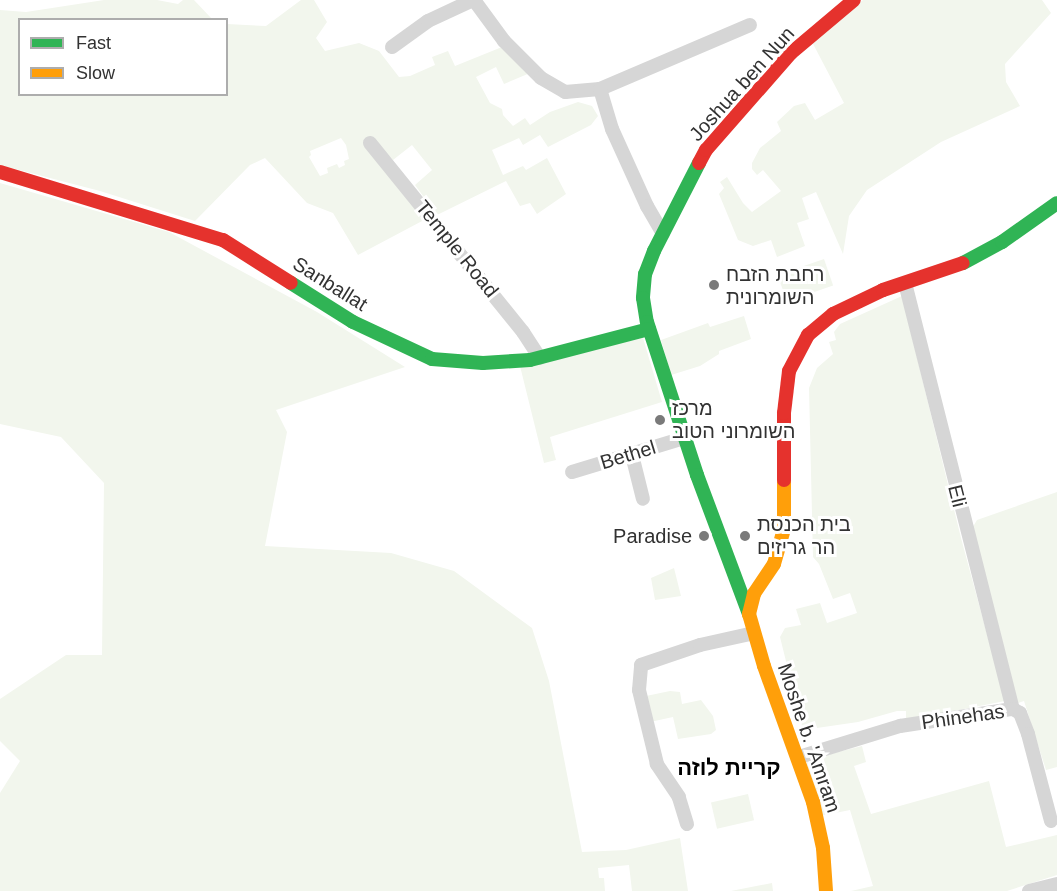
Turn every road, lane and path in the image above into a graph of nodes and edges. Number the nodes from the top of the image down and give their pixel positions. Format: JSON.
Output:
{"nodes":[{"id":1,"x":473,"y":0,"type":"edge"},
{"id":2,"x":854,"y":0,"type":"edge"},
{"id":3,"x":750,"y":25,"type":"dead end"},
{"id":4,"x":392,"y":47,"type":"dead end"},
{"id":5,"x":600,"y":89,"type":"junction"},
{"id":6,"x":370,"y":143,"type":"dead end"},
{"id":7,"x":0,"y":172,"type":"edge"},
{"id":8,"x":1057,"y":203,"type":"edge"},
{"id":9,"x":663,"y":234,"type":"junction"},
{"id":10,"x":905,"y":283,"type":"junction"},
{"id":11,"x":649,"y":329,"type":"junction"},
{"id":12,"x":540,"y":358,"type":"junction"},
{"id":13,"x":684,"y":438,"type":"junction"},
{"id":14,"x":632,"y":455,"type":"junction"},
{"id":15,"x":572,"y":472,"type":"dead end"},
{"id":16,"x":643,"y":499,"type":"dead end"},
{"id":17,"x":749,"y":614,"type":"junction"},
{"id":18,"x":754,"y":633,"type":"junction"},
{"id":19,"x":1013,"y":709,"type":"junction"},
{"id":20,"x":799,"y":757,"type":"junction"},
{"id":21,"x":1051,"y":821,"type":"dead end"},
{"id":22,"x":687,"y":824,"type":"dead end"},
{"id":23,"x":1057,"y":884,"type":"edge"},
{"id":24,"x":826,"y":891,"type":"edge"},
{"id":25,"x":1029,"y":891,"type":"edge"}],
"edges":[{"from":1,"to":4,"type":"street"},
{"from":1,"to":5,"type":"street"},
{"from":2,"to":9,"type":"street","name":"Joshua ben Nun"},
{"from":3,"to":5,"type":"street"},
{"from":5,"to":9,"type":"street"},
{"from":6,"to":12,"type":"street","name":"Temple Road"},
{"from":7,"to":12,"type":"street","name":"Sanballat"},
{"from":8,"to":10,"type":"street"},
{"from":9,"to":11,"type":"street","name":"Joshua ben Nun"},
{"from":10,"to":17,"type":"street"},
{"from":10,"to":19,"type":"street","name":"Eli"},
{"from":11,"to":12,"type":"street","name":"Sanballat"},
{"from":11,"to":13,"type":"street","name":"Joshua ben Nun"},
{"from":13,"to":14,"type":"street","name":"Bethel"},
{"from":13,"to":17,"type":"street","name":"Joshua ben Nun"},
{"from":14,"to":15,"type":"street","name":"Bethel"},
{"from":14,"to":16,"type":"street"},
{"from":17,"to":18,"type":"street","name":"Moshe b. 'Amram"},
{"from":18,"to":20,"type":"street","name":"Moshe b. 'Amram"},
{"from":18,"to":22,"type":"street"},
{"from":19,"to":20,"type":"street","name":"Phinehas"},
{"from":19,"to":21,"type":"street","name":"Phinehas"},
{"from":20,"to":24,"type":"street","name":"Moshe b. 'Amram"},
{"from":23,"to":25,"type":"street"}]}
